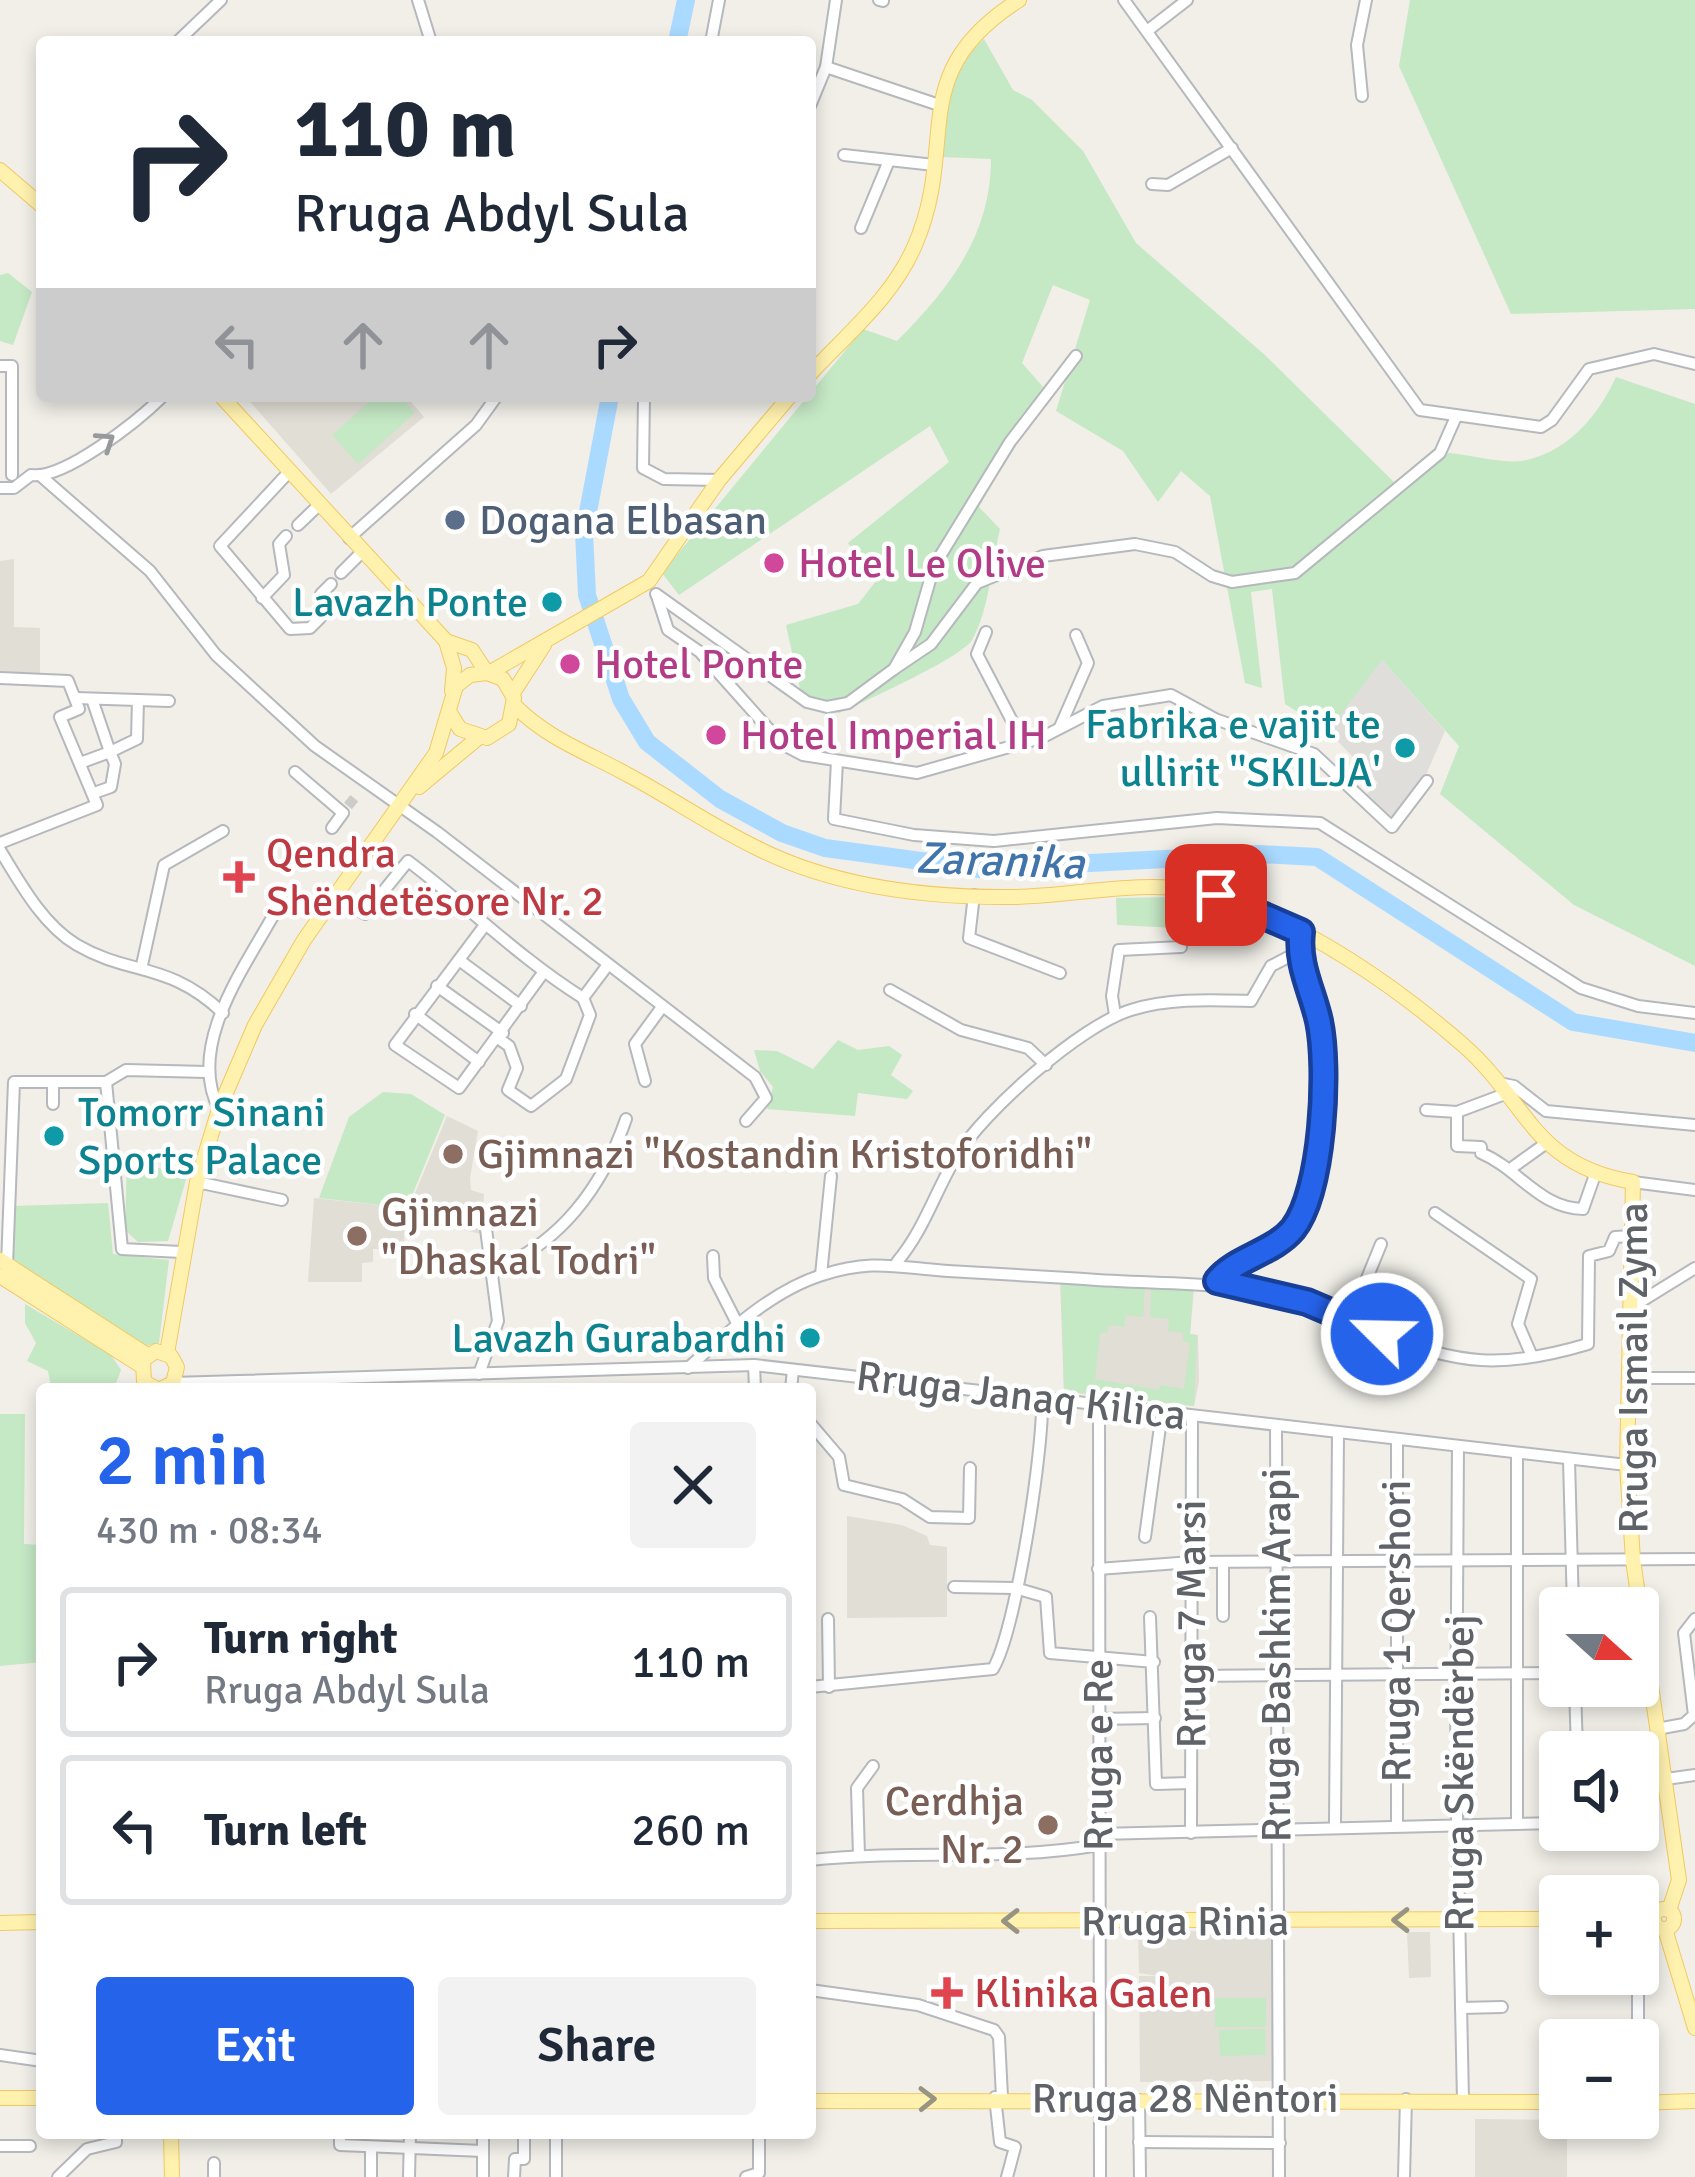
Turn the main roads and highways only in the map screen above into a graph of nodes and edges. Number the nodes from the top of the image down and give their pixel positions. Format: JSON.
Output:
{"nodes":[{"id":1,"x":1019,"y":0,"type":"edge"},
{"id":2,"x":0,"y":170,"type":"edge"},
{"id":3,"x":36,"y":201,"type":"edge"},
{"id":4,"x":816,"y":368,"type":"edge"},
{"id":5,"x":225,"y":402,"type":"edge"},
{"id":6,"x":785,"y":402,"type":"edge"},
{"id":7,"x":547,"y":640,"type":"junction"},
{"id":8,"x":446,"y":641,"type":"junction"},
{"id":9,"x":472,"y":650,"type":"junction"},
{"id":10,"x":506,"y":661,"type":"junction"},
{"id":11,"x":488,"y":673,"type":"junction"},
{"id":12,"x":452,"y":693,"type":"junction"},
{"id":13,"x":514,"y":700,"type":"junction"},
{"id":14,"x":450,"y":713,"type":"junction"},
{"id":15,"x":504,"y":729,"type":"junction"},
{"id":16,"x":538,"y":731,"type":"junction"},
{"id":17,"x":478,"y":738,"type":"junction"},
{"id":18,"x":405,"y":800,"type":"junction"},
{"id":19,"x":2,"y":1267,"type":"edge"},
{"id":20,"x":166,"y":1353,"type":"junction"},
{"id":21,"x":143,"y":1360,"type":"junction"},
{"id":22,"x":167,"y":1382,"type":"edge"},
{"id":23,"x":1635,"y":1587,"type":"edge"},
{"id":24,"x":1652,"y":1707,"type":"edge"},
{"id":25,"x":1659,"y":1910,"type":"edge"},
{"id":26,"x":1539,"y":1919,"type":"edge"},
{"id":27,"x":816,"y":1921,"type":"edge"},
{"id":28,"x":36,"y":1922,"type":"edge"},
{"id":29,"x":0,"y":1923,"type":"edge"},
{"id":30,"x":1659,"y":1939,"type":"edge"},
{"id":31,"x":1694,"y":2023,"type":"edge"},
{"id":32,"x":0,"y":2098,"type":"edge"},
{"id":33,"x":36,"y":2098,"type":"edge"},
{"id":34,"x":816,"y":2101,"type":"edge"},
{"id":35,"x":1695,"y":2101,"type":"edge"},
{"id":36,"x":1539,"y":2102,"type":"edge"},
{"id":37,"x":1659,"y":2102,"type":"edge"},
{"id":38,"x":171,"y":2139,"type":"edge"},
{"id":39,"x":172,"y":2177,"type":"edge"}],
"edges":[{"from":1,"to":4,"type":"main road"},
{"from":2,"to":3,"type":"main road"},
{"from":5,"to":8,"type":"main road"},
{"from":6,"to":7,"type":"main road"},
{"from":7,"to":10,"type":"main road"},
{"from":7,"to":13,"type":"main road"},
{"from":8,"to":9,"type":"main road"},
{"from":8,"to":12,"type":"main road"},
{"from":9,"to":10,"type":"main road"},
{"from":9,"to":11,"type":"main road"},
{"from":10,"to":11,"type":"main road"},
{"from":11,"to":12,"type":"main road"},
{"from":11,"to":13,"type":"main road"},
{"from":12,"to":14,"type":"main road"},
{"from":13,"to":15,"type":"main road"},
{"from":13,"to":16,"type":"main road"},
{"from":14,"to":17,"type":"main road"},
{"from":14,"to":18,"type":"main road"},
{"from":15,"to":16,"type":"main road"},
{"from":15,"to":17,"type":"main road"},
{"from":16,"to":23,"type":"main road","name":"Rruga Ismail Zyma"},
{"from":17,"to":18,"type":"main road"},
{"from":18,"to":20,"type":"main road"},
{"from":19,"to":21,"type":"main road"},
{"from":20,"to":21,"type":"main road"},
{"from":20,"to":22,"type":"main road"},
{"from":21,"to":22,"type":"main road"},
{"from":24,"to":25,"type":"main road","name":"Rruga Ismail Zyma"},
{"from":26,"to":27,"type":"main road","name":"Rruga Rinia","one_way":true},
{"from":28,"to":29,"type":"main road"},
{"from":30,"to":31,"type":"main road"},
{"from":32,"to":33,"type":"main road"},
{"from":34,"to":36,"type":"main road","name":"Rruga 28 Nëntori","one_way":true},
{"from":35,"to":37,"type":"main road"},
{"from":38,"to":39,"type":"main road"}]}
